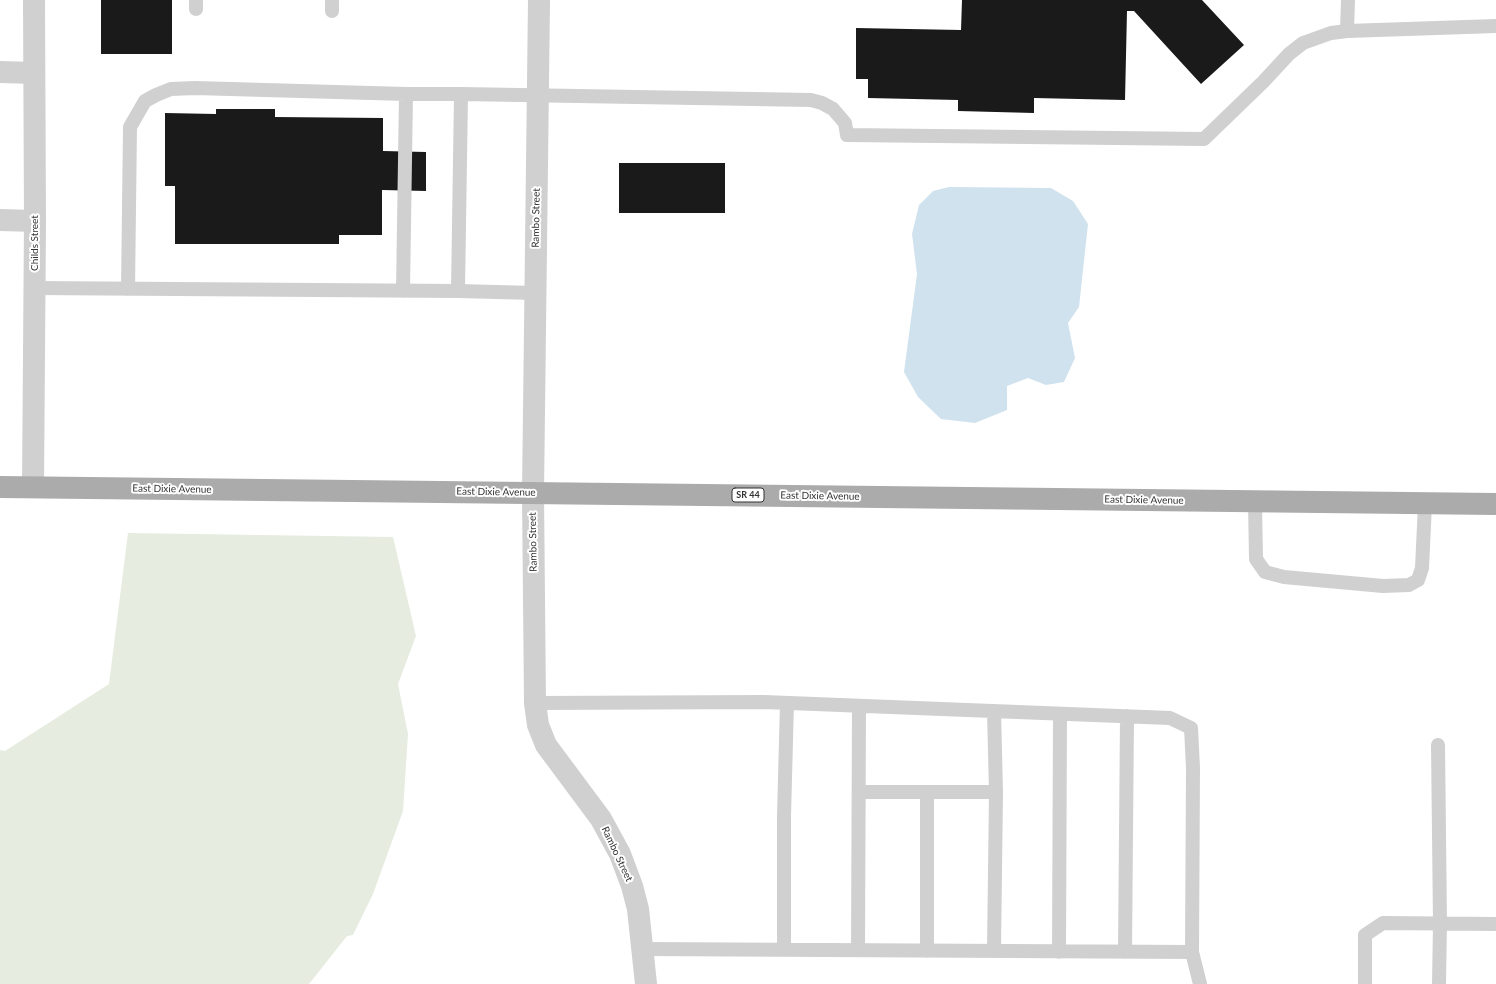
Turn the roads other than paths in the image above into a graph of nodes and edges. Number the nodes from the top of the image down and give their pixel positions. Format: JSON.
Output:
{"nodes":[{"id":1,"x":34,"y":0,"type":"edge"},
{"id":2,"x":539,"y":0,"type":"edge"},
{"id":3,"x":1348,"y":0,"type":"edge"},
{"id":4,"x":1496,"y":26,"type":"edge"},
{"id":5,"x":1347,"y":31,"type":"junction"},
{"id":6,"x":0,"y":72,"type":"edge"},
{"id":7,"x":34,"y":73,"type":"junction"},
{"id":8,"x":406,"y":94,"type":"junction"},
{"id":9,"x":461,"y":94,"type":"junction"},
{"id":10,"x":538,"y":96,"type":"junction"},
{"id":11,"x":0,"y":220,"type":"edge"},
{"id":12,"x":35,"y":221,"type":"junction"},
{"id":13,"x":34,"y":288,"type":"junction"},
{"id":14,"x":128,"y":289,"type":"junction"},
{"id":15,"x":403,"y":290,"type":"junction"},
{"id":16,"x":458,"y":291,"type":"junction"},
{"id":17,"x":535,"y":293,"type":"junction"},
{"id":18,"x":0,"y":487,"type":"edge"},
{"id":19,"x":33,"y":487,"type":"junction"},
{"id":20,"x":533,"y":493,"type":"junction"},
{"id":21,"x":1255,"y":502,"type":"junction"},
{"id":22,"x":1425,"y":504,"type":"junction"},
{"id":23,"x":1496,"y":504,"type":"edge"},
{"id":24,"x":535,"y":703,"type":"junction"},
{"id":25,"x":787,"y":703,"type":"junction"},
{"id":26,"x":859,"y":706,"type":"junction"},
{"id":27,"x":994,"y":711,"type":"junction"},
{"id":28,"x":1060,"y":714,"type":"junction"},
{"id":29,"x":1127,"y":716,"type":"junction"},
{"id":30,"x":1438,"y":745,"type":"dead end"},
{"id":31,"x":859,"y":792,"type":"junction"},
{"id":32,"x":927,"y":792,"type":"junction"},
{"id":33,"x":996,"y":792,"type":"junction"},
{"id":34,"x":1440,"y":923,"type":"junction"},
{"id":35,"x":1496,"y":924,"type":"edge"},
{"id":36,"x":642,"y":949,"type":"junction"},
{"id":37,"x":784,"y":950,"type":"junction"},
{"id":38,"x":858,"y":950,"type":"junction"},
{"id":39,"x":927,"y":951,"type":"junction"},
{"id":40,"x":994,"y":951,"type":"junction"},
{"id":41,"x":1059,"y":952,"type":"junction"},
{"id":42,"x":1125,"y":952,"type":"junction"},
{"id":43,"x":1192,"y":952,"type":"junction"},
{"id":44,"x":646,"y":984,"type":"edge"},
{"id":45,"x":1200,"y":984,"type":"edge"},
{"id":46,"x":1364,"y":984,"type":"edge"},
{"id":47,"x":1439,"y":984,"type":"edge"}],
"edges":[{"from":1,"to":7,"type":"street","name":"Childs Street"},
{"from":2,"to":10,"type":"street","name":"Rambo Street"},
{"from":3,"to":5,"type":"lane"},
{"from":4,"to":5,"type":"lane"},
{"from":5,"to":10,"type":"lane"},
{"from":6,"to":7,"type":"street"},
{"from":7,"to":12,"type":"street","name":"Childs Street"},
{"from":8,"to":9,"type":"lane"},
{"from":8,"to":14,"type":"lane"},
{"from":8,"to":15,"type":"lane"},
{"from":9,"to":10,"type":"lane"},
{"from":9,"to":16,"type":"lane"},
{"from":10,"to":17,"type":"street","name":"Rambo Street"},
{"from":11,"to":12,"type":"street"},
{"from":12,"to":13,"type":"street","name":"Childs Street"},
{"from":13,"to":14,"type":"lane"},
{"from":13,"to":19,"type":"street","name":"Childs Street"},
{"from":14,"to":15,"type":"lane"},
{"from":15,"to":16,"type":"lane"},
{"from":16,"to":17,"type":"lane"},
{"from":17,"to":20,"type":"street","name":"Rambo Street"},
{"from":18,"to":19,"type":"main road","name":"East Dixie Avenue","number":"SR 44"},
{"from":19,"to":20,"type":"main road","name":"East Dixie Avenue","number":"SR 44"},
{"from":20,"to":21,"type":"main road","name":"East Dixie Avenue","number":"SR 44"},
{"from":20,"to":24,"type":"street","name":"Rambo Street"},
{"from":21,"to":22,"type":"main road","name":"East Dixie Avenue","number":"SR 44"},
{"from":21,"to":22,"type":"lane"},
{"from":22,"to":23,"type":"main road","name":"East Dixie Avenue","number":"SR 44"},
{"from":24,"to":25,"type":"lane"},
{"from":24,"to":36,"type":"street","name":"Rambo Street"},
{"from":25,"to":26,"type":"lane"},
{"from":25,"to":37,"type":"lane"},
{"from":26,"to":27,"type":"lane"},
{"from":26,"to":31,"type":"lane"},
{"from":27,"to":28,"type":"lane"},
{"from":27,"to":33,"type":"lane"},
{"from":28,"to":29,"type":"lane"},
{"from":28,"to":41,"type":"lane"},
{"from":29,"to":42,"type":"lane"},
{"from":29,"to":43,"type":"lane"},
{"from":30,"to":34,"type":"lane"},
{"from":31,"to":32,"type":"lane"},
{"from":31,"to":38,"type":"lane"},
{"from":32,"to":33,"type":"lane"},
{"from":32,"to":39,"type":"lane"},
{"from":33,"to":40,"type":"lane"},
{"from":34,"to":35,"type":"lane"},
{"from":34,"to":46,"type":"lane"},
{"from":34,"to":47,"type":"lane"},
{"from":36,"to":37,"type":"lane"},
{"from":36,"to":44,"type":"street","name":"Rambo Street"},
{"from":37,"to":38,"type":"lane"},
{"from":38,"to":39,"type":"lane"},
{"from":39,"to":40,"type":"lane"},
{"from":40,"to":41,"type":"lane"},
{"from":41,"to":42,"type":"lane"},
{"from":42,"to":43,"type":"lane"},
{"from":43,"to":45,"type":"lane"}]}
